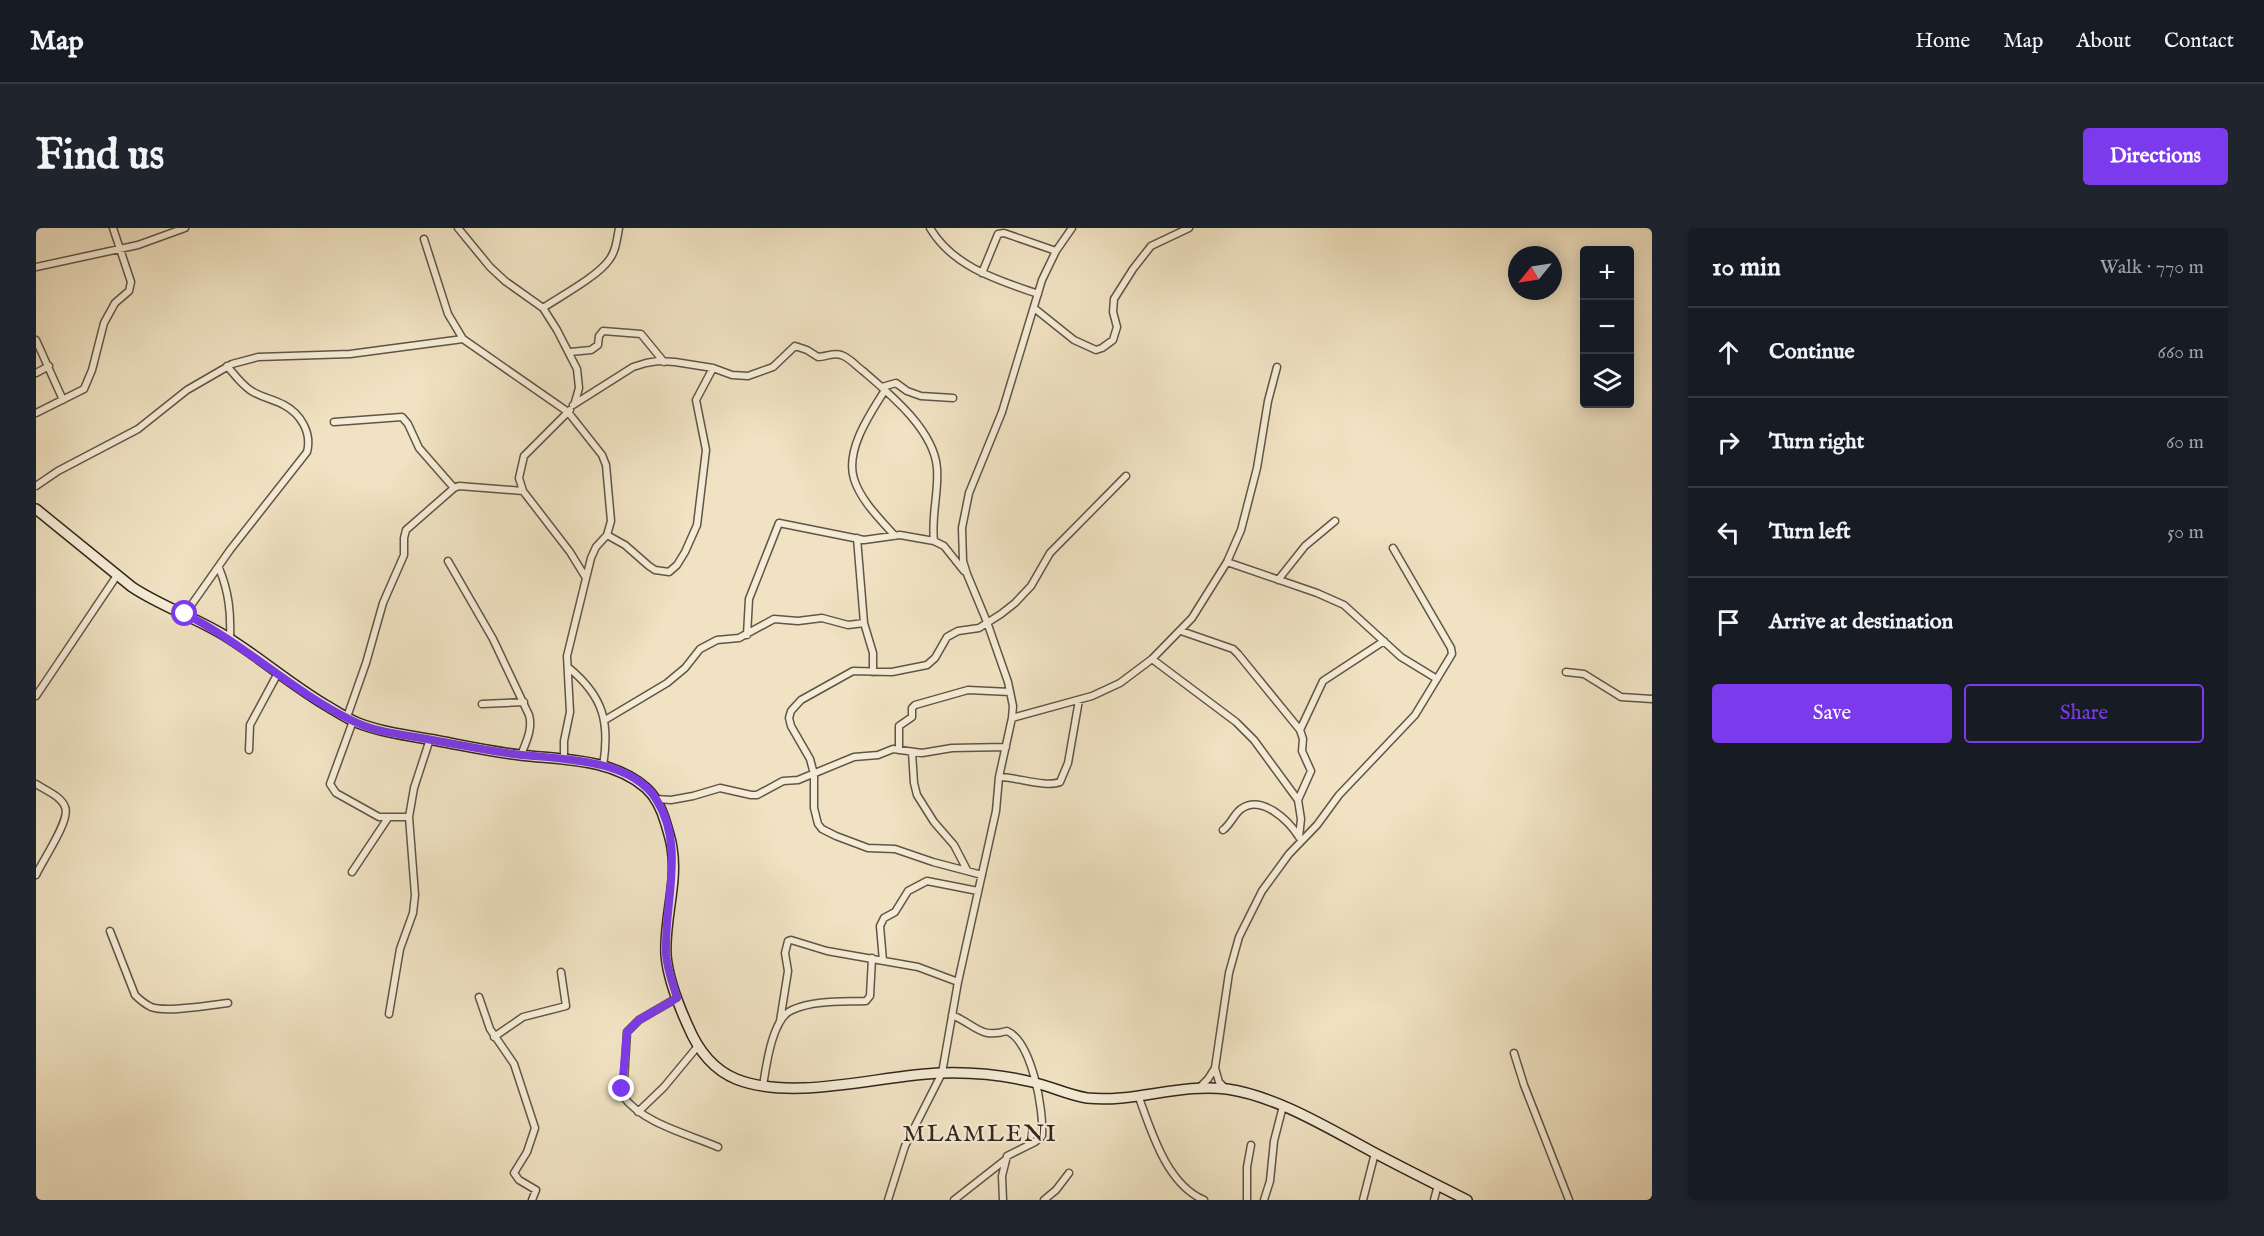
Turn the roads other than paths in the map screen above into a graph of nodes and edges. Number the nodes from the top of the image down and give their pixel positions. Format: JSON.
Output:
{"nodes":[{"id":1,"x":113,"y":228,"type":"edge"},
{"id":2,"x":185,"y":228,"type":"edge"},
{"id":3,"x":458,"y":228,"type":"edge"},
{"id":4,"x":619,"y":228,"type":"edge"},
{"id":5,"x":1072,"y":228,"type":"edge"},
{"id":6,"x":1189,"y":228,"type":"edge"},
{"id":7,"x":933,"y":230,"type":"edge"},
{"id":8,"x":424,"y":239,"type":"dead end"},
{"id":9,"x":122,"y":248,"type":"junction"},
{"id":10,"x":1056,"y":251,"type":"junction"},
{"id":11,"x":36,"y":267,"type":"edge"},
{"id":12,"x":982,"y":273,"type":"junction"},
{"id":13,"x":1038,"y":294,"type":"junction"},
{"id":14,"x":543,"y":308,"type":"junction"},
{"id":15,"x":1034,"y":308,"type":"junction"},
{"id":16,"x":463,"y":339,"type":"junction"},
{"id":17,"x":36,"y":340,"type":"edge"},
{"id":18,"x":570,"y":352,"type":"junction"},
{"id":19,"x":664,"y":362,"type":"junction"},
{"id":20,"x":49,"y":366,"type":"junction"},
{"id":21,"x":227,"y":366,"type":"junction"},
{"id":22,"x":1277,"y":367,"type":"dead end"},
{"id":23,"x":713,"y":368,"type":"junction"},
{"id":24,"x":36,"y":374,"type":"edge"},
{"id":25,"x":884,"y":388,"type":"junction"},
{"id":26,"x":953,"y":398,"type":"dead end"},
{"id":27,"x":63,"y":400,"type":"junction"},
{"id":28,"x":573,"y":405,"type":"junction"},
{"id":29,"x":568,"y":412,"type":"junction"},
{"id":30,"x":36,"y":413,"type":"edge"},
{"id":31,"x":334,"y":422,"type":"dead end"},
{"id":32,"x":1126,"y":476,"type":"dead end"},
{"id":33,"x":36,"y":486,"type":"edge"},
{"id":34,"x":454,"y":488,"type":"junction"},
{"id":35,"x":523,"y":491,"type":"junction"},
{"id":36,"x":36,"y":509,"type":"edge"},
{"id":37,"x":1335,"y":521,"type":"dead end"},
{"id":38,"x":607,"y":535,"type":"junction"},
{"id":39,"x":895,"y":536,"type":"junction"},
{"id":40,"x":857,"y":538,"type":"junction"},
{"id":41,"x":934,"y":541,"type":"junction"},
{"id":42,"x":1393,"y":548,"type":"dead end"},
{"id":43,"x":448,"y":561,"type":"dead end"},
{"id":44,"x":1227,"y":562,"type":"junction"},
{"id":45,"x":219,"y":568,"type":"junction"},
{"id":46,"x":118,"y":574,"type":"junction"},
{"id":47,"x":967,"y":574,"type":"junction"},
{"id":48,"x":587,"y":578,"type":"junction"},
{"id":49,"x":1278,"y":580,"type":"junction"},
{"id":50,"x":185,"y":614,"type":"junction"},
{"id":51,"x":987,"y":622,"type":"junction"},
{"id":52,"x":864,"y":624,"type":"junction"},
{"id":53,"x":1180,"y":631,"type":"junction"},
{"id":54,"x":747,"y":635,"type":"junction"},
{"id":55,"x":230,"y":639,"type":"junction"},
{"id":56,"x":1384,"y":641,"type":"junction"},
{"id":57,"x":1152,"y":659,"type":"junction"},
{"id":58,"x":569,"y":668,"type":"junction"},
{"id":59,"x":873,"y":672,"type":"junction"},
{"id":60,"x":1566,"y":672,"type":"dead end"},
{"id":61,"x":278,"y":673,"type":"junction"},
{"id":62,"x":1437,"y":679,"type":"junction"},
{"id":63,"x":1010,"y":692,"type":"junction"},
{"id":64,"x":36,"y":696,"type":"edge"},
{"id":65,"x":1652,"y":699,"type":"edge"},
{"id":66,"x":1079,"y":700,"type":"junction"},
{"id":67,"x":524,"y":702,"type":"junction"},
{"id":68,"x":482,"y":704,"type":"dead end"},
{"id":69,"x":1012,"y":718,"type":"junction"},
{"id":70,"x":350,"y":719,"type":"junction"},
{"id":71,"x":605,"y":720,"type":"junction"},
{"id":72,"x":1300,"y":730,"type":"junction"},
{"id":73,"x":430,"y":739,"type":"junction"},
{"id":74,"x":1006,"y":747,"type":"junction"},
{"id":75,"x":249,"y":750,"type":"dead end"},
{"id":76,"x":899,"y":750,"type":"junction"},
{"id":77,"x":912,"y":752,"type":"junction"},
{"id":78,"x":521,"y":755,"type":"junction"},
{"id":79,"x":564,"y":758,"type":"junction"},
{"id":80,"x":603,"y":766,"type":"junction"},
{"id":81,"x":814,"y":774,"type":"junction"},
{"id":82,"x":999,"y":777,"type":"junction"},
{"id":83,"x":36,"y":784,"type":"edge"},
{"id":84,"x":656,"y":799,"type":"junction"},
{"id":85,"x":1298,"y":800,"type":"junction"},
{"id":86,"x":388,"y":818,"type":"junction"},
{"id":87,"x":409,"y":818,"type":"junction"},
{"id":88,"x":1223,"y":830,"type":"dead end"},
{"id":89,"x":1300,"y":839,"type":"junction"},
{"id":90,"x":967,"y":870,"type":"junction"},
{"id":91,"x":352,"y":872,"type":"dead end"},
{"id":92,"x":982,"y":874,"type":"junction"},
{"id":93,"x":36,"y":875,"type":"edge"},
{"id":94,"x":978,"y":891,"type":"junction"},
{"id":95,"x":110,"y":931,"type":"dead end"},
{"id":96,"x":872,"y":958,"type":"junction"},
{"id":97,"x":883,"y":961,"type":"junction"},
{"id":98,"x":561,"y":972,"type":"dead end"},
{"id":99,"x":958,"y":982,"type":"junction"},
{"id":100,"x":479,"y":997,"type":"dead end"},
{"id":101,"x":677,"y":998,"type":"junction"},
{"id":102,"x":228,"y":1003,"type":"dead end"},
{"id":103,"x":388,"y":1014,"type":"dead end"},
{"id":104,"x":952,"y":1015,"type":"junction"},
{"id":105,"x":780,"y":1021,"type":"junction"},
{"id":106,"x":494,"y":1037,"type":"junction"},
{"id":107,"x":698,"y":1046,"type":"junction"},
{"id":108,"x":1514,"y":1053,"type":"dead end"},
{"id":109,"x":1215,"y":1068,"type":"junction"},
{"id":110,"x":942,"y":1073,"type":"junction"},
{"id":111,"x":1035,"y":1082,"type":"junction"},
{"id":112,"x":763,"y":1086,"type":"junction"},
{"id":113,"x":1199,"y":1088,"type":"junction"},
{"id":114,"x":1226,"y":1089,"type":"junction"},
{"id":115,"x":1138,"y":1095,"type":"junction"},
{"id":116,"x":1283,"y":1106,"type":"junction"},
{"id":117,"x":638,"y":1112,"type":"junction"},
{"id":118,"x":1251,"y":1145,"type":"dead end"},
{"id":119,"x":718,"y":1147,"type":"dead end"},
{"id":120,"x":1375,"y":1153,"type":"junction"},
{"id":121,"x":1005,"y":1160,"type":"junction"},
{"id":122,"x":1069,"y":1173,"type":"dead end"},
{"id":123,"x":1438,"y":1185,"type":"junction"},
{"id":124,"x":532,"y":1200,"type":"edge"},
{"id":125,"x":888,"y":1200,"type":"edge"},
{"id":126,"x":954,"y":1200,"type":"edge"},
{"id":127,"x":1003,"y":1200,"type":"edge"},
{"id":128,"x":1044,"y":1200,"type":"edge"},
{"id":129,"x":1204,"y":1200,"type":"edge"},
{"id":130,"x":1247,"y":1200,"type":"edge"},
{"id":131,"x":1264,"y":1200,"type":"edge"},
{"id":132,"x":1363,"y":1200,"type":"edge"},
{"id":133,"x":1434,"y":1200,"type":"edge"},
{"id":134,"x":1467,"y":1200,"type":"edge"},
{"id":135,"x":1569,"y":1200,"type":"edge"}],
"edges":[{"from":1,"to":9,"type":"street"},
{"from":2,"to":9,"type":"street"},
{"from":3,"to":14,"type":"street"},
{"from":4,"to":14,"type":"street"},
{"from":5,"to":10,"type":"street"},
{"from":6,"to":15,"type":"street"},
{"from":7,"to":12,"type":"street"},
{"from":8,"to":16,"type":"street"},
{"from":9,"to":11,"type":"street"},
{"from":9,"to":27,"type":"street"},
{"from":10,"to":12,"type":"street"},
{"from":10,"to":13,"type":"street"},
{"from":12,"to":13,"type":"street"},
{"from":13,"to":15,"type":"street"},
{"from":14,"to":18,"type":"street"},
{"from":15,"to":47,"type":"street"},
{"from":16,"to":21,"type":"street"},
{"from":16,"to":29,"type":"street"},
{"from":17,"to":20,"type":"street"},
{"from":18,"to":19,"type":"street"},
{"from":18,"to":28,"type":"street"},
{"from":19,"to":23,"type":"street"},
{"from":19,"to":28,"type":"street"},
{"from":20,"to":24,"type":"street"},
{"from":20,"to":27,"type":"street"},
{"from":21,"to":33,"type":"street"},
{"from":21,"to":45,"type":"street"},
{"from":22,"to":44,"type":"street"},
{"from":23,"to":25,"type":"street"},
{"from":23,"to":38,"type":"street"},
{"from":25,"to":26,"type":"street"},
{"from":25,"to":39,"type":"street"},
{"from":25,"to":41,"type":"street"},
{"from":27,"to":30,"type":"street"},
{"from":28,"to":29,"type":"street"},
{"from":29,"to":35,"type":"street"},
{"from":29,"to":38,"type":"street"},
{"from":31,"to":34,"type":"street"},
{"from":32,"to":51,"type":"street"},
{"from":34,"to":35,"type":"street"},
{"from":34,"to":70,"type":"street"},
{"from":35,"to":48,"type":"street"},
{"from":36,"to":46,"type":"main road"},
{"from":37,"to":49,"type":"street"},
{"from":38,"to":48,"type":"street"},
{"from":39,"to":40,"type":"street"},
{"from":39,"to":41,"type":"street"},
{"from":40,"to":52,"type":"street"},
{"from":40,"to":54,"type":"street"},
{"from":41,"to":47,"type":"street"},
{"from":42,"to":62,"type":"street"},
{"from":43,"to":67,"type":"street"},
{"from":44,"to":49,"type":"street"},
{"from":44,"to":53,"type":"street"},
{"from":45,"to":50,"type":"street"},
{"from":45,"to":55,"type":"street"},
{"from":46,"to":50,"type":"main road"},
{"from":46,"to":64,"type":"street"},
{"from":47,"to":51,"type":"street"},
{"from":48,"to":58,"type":"street"},
{"from":49,"to":56,"type":"street"},
{"from":50,"to":55,"type":"main road"},
{"from":51,"to":59,"type":"street"},
{"from":51,"to":63,"type":"street"},
{"from":52,"to":54,"type":"street"},
{"from":52,"to":59,"type":"street"},
{"from":53,"to":57,"type":"street"},
{"from":53,"to":72,"type":"street"},
{"from":54,"to":71,"type":"street"},
{"from":55,"to":61,"type":"main road"},
{"from":56,"to":62,"type":"street"},
{"from":56,"to":72,"type":"street"},
{"from":57,"to":66,"type":"street"},
{"from":57,"to":85,"type":"street"},
{"from":58,"to":71,"type":"street"},
{"from":58,"to":79,"type":"street"},
{"from":59,"to":81,"type":"street"},
{"from":60,"to":65,"type":"street"},
{"from":61,"to":70,"type":"main road"},
{"from":61,"to":75,"type":"street"},
{"from":62,"to":89,"type":"street"},
{"from":63,"to":69,"type":"street"},
{"from":63,"to":76,"type":"street"},
{"from":66,"to":69,"type":"street"},
{"from":66,"to":82,"type":"street"},
{"from":67,"to":68,"type":"street"},
{"from":67,"to":78,"type":"street"},
{"from":69,"to":74,"type":"street"},
{"from":70,"to":73,"type":"main road"},
{"from":70,"to":86,"type":"street"},
{"from":71,"to":80,"type":"street"},
{"from":72,"to":85,"type":"street"},
{"from":73,"to":78,"type":"main road"},
{"from":73,"to":87,"type":"street"},
{"from":74,"to":77,"type":"street"},
{"from":74,"to":82,"type":"street"},
{"from":76,"to":77,"type":"street"},
{"from":76,"to":81,"type":"street"},
{"from":77,"to":90,"type":"street"},
{"from":78,"to":79,"type":"main road"},
{"from":79,"to":80,"type":"main road"},
{"from":80,"to":84,"type":"main road"},
{"from":81,"to":84,"type":"street"},
{"from":81,"to":90,"type":"street"},
{"from":82,"to":92,"type":"street"},
{"from":83,"to":93,"type":"street"},
{"from":84,"to":101,"type":"main road"},
{"from":85,"to":89,"type":"street"},
{"from":86,"to":87,"type":"street"},
{"from":86,"to":91,"type":"street"},
{"from":87,"to":103,"type":"street"},
{"from":88,"to":89,"type":"street"},
{"from":89,"to":109,"type":"street"},
{"from":90,"to":92,"type":"street"},
{"from":92,"to":94,"type":"street"},
{"from":94,"to":97,"type":"street"},
{"from":94,"to":99,"type":"street"},
{"from":95,"to":102,"type":"street"},
{"from":96,"to":97,"type":"street"},
{"from":96,"to":105,"type":"street"},
{"from":96,"to":105,"type":"street"},
{"from":97,"to":99,"type":"street"},
{"from":98,"to":106,"type":"street"},
{"from":99,"to":104,"type":"street"},
{"from":100,"to":106,"type":"street"},
{"from":101,"to":107,"type":"main road"},
{"from":101,"to":117,"type":"street"},
{"from":104,"to":110,"type":"street"},
{"from":104,"to":111,"type":"street"},
{"from":105,"to":112,"type":"street"},
{"from":106,"to":124,"type":"street"},
{"from":107,"to":112,"type":"main road"},
{"from":107,"to":117,"type":"street"},
{"from":108,"to":135,"type":"street"},
{"from":109,"to":113,"type":"street"},
{"from":109,"to":114,"type":"street"},
{"from":110,"to":111,"type":"main road"},
{"from":110,"to":112,"type":"main road"},
{"from":110,"to":125,"type":"street"},
{"from":111,"to":115,"type":"main road"},
{"from":111,"to":121,"type":"street"},
{"from":113,"to":114,"type":"main road"},
{"from":113,"to":115,"type":"main road"},
{"from":114,"to":116,"type":"main road"},
{"from":115,"to":129,"type":"street"},
{"from":116,"to":120,"type":"main road"},
{"from":116,"to":131,"type":"street"},
{"from":117,"to":119,"type":"street"},
{"from":118,"to":130,"type":"street"},
{"from":120,"to":123,"type":"main road"},
{"from":120,"to":132,"type":"street"},
{"from":121,"to":126,"type":"street"},
{"from":121,"to":127,"type":"street"},
{"from":122,"to":128,"type":"street"},
{"from":123,"to":133,"type":"street"},
{"from":123,"to":134,"type":"main road"}]}
